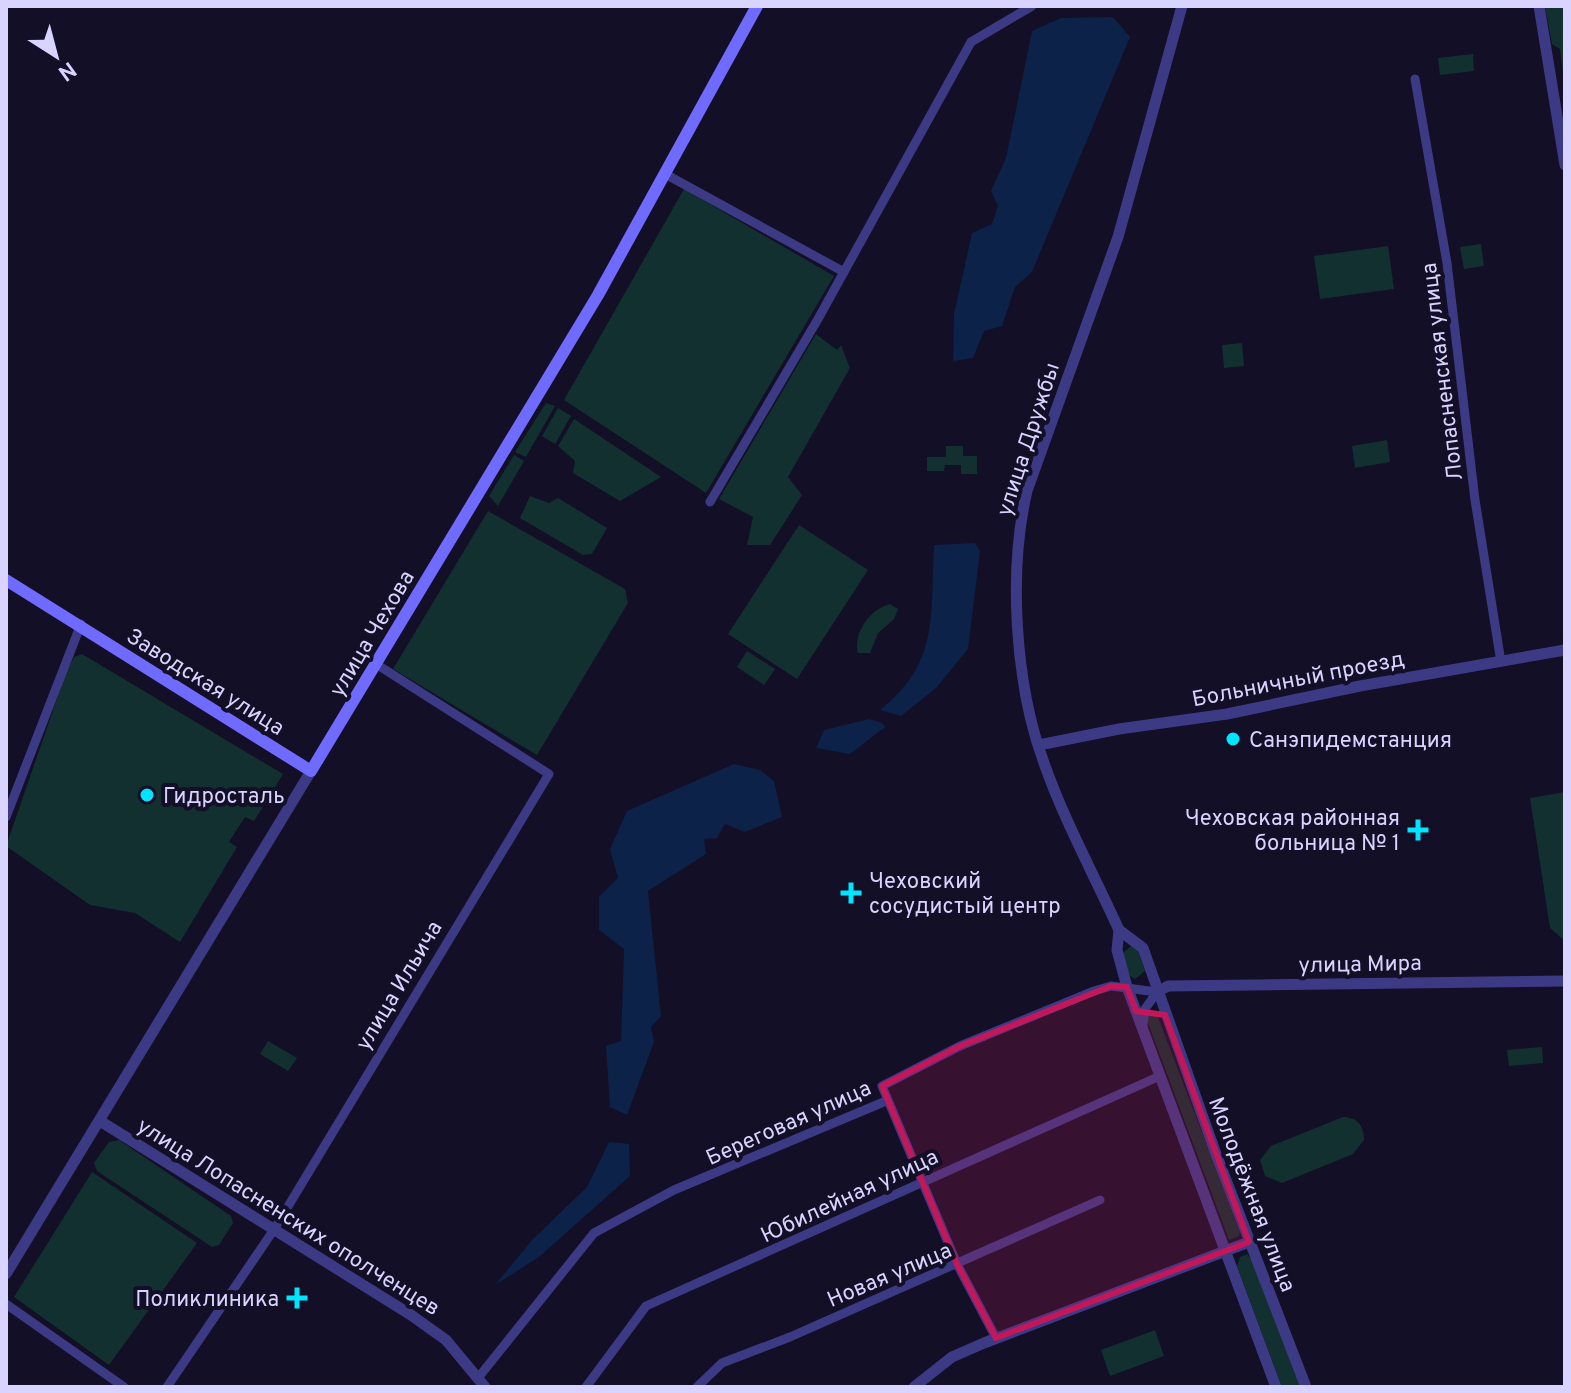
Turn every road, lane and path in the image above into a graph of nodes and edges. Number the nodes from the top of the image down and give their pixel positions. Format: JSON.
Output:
{"nodes":[{"id":1,"x":757,"y":6,"type":"edge"},
{"id":2,"x":1032,"y":6,"type":"edge"},
{"id":3,"x":1182,"y":6,"type":"edge"},
{"id":4,"x":1539,"y":6,"type":"edge"},
{"id":5,"x":1415,"y":79,"type":"dead end"},
{"id":6,"x":1565,"y":165,"type":"edge"},
{"id":7,"x":667,"y":175,"type":"junction"},
{"id":8,"x":844,"y":272,"type":"junction"},
{"id":9,"x":710,"y":502,"type":"dead end"},
{"id":10,"x":6,"y":580,"type":"edge"},
{"id":11,"x":81,"y":624,"type":"junction"},
{"id":12,"x":1565,"y":650,"type":"edge"},
{"id":13,"x":1501,"y":662,"type":"junction"},
{"id":14,"x":376,"y":664,"type":"junction"},
{"id":15,"x":1039,"y":745,"type":"junction"},
{"id":16,"x":311,"y":771,"type":"junction"},
{"id":17,"x":6,"y":817,"type":"edge"},
{"id":18,"x":1119,"y":930,"type":"junction"},
{"id":19,"x":1565,"y":981,"type":"edge"},
{"id":20,"x":1127,"y":987,"type":"junction"},
{"id":21,"x":1157,"y":992,"type":"junction"},
{"id":22,"x":1165,"y":1015,"type":"junction"},
{"id":23,"x":1143,"y":1024,"type":"junction"},
{"id":24,"x":1160,"y":1076,"type":"junction"},
{"id":25,"x":886,"y":1101,"type":"junction"},
{"id":26,"x":100,"y":1121,"type":"junction"},
{"id":27,"x":921,"y":1181,"type":"junction"},
{"id":28,"x":1100,"y":1200,"type":"dead end"},
{"id":29,"x":275,"y":1228,"type":"junction"},
{"id":30,"x":1249,"y":1242,"type":"junction"},
{"id":31,"x":1227,"y":1251,"type":"junction"},
{"id":32,"x":957,"y":1264,"type":"junction"},
{"id":33,"x":6,"y":1274,"type":"edge"},
{"id":34,"x":6,"y":1304,"type":"edge"},
{"id":35,"x":996,"y":1338,"type":"junction"},
{"id":36,"x":483,"y":1385,"type":"edge"},
{"id":37,"x":124,"y":1387,"type":"edge"},
{"id":38,"x":167,"y":1387,"type":"edge"},
{"id":39,"x":586,"y":1387,"type":"edge"},
{"id":40,"x":697,"y":1387,"type":"edge"},
{"id":41,"x":914,"y":1387,"type":"edge"},
{"id":42,"x":1276,"y":1387,"type":"edge"},
{"id":43,"x":1306,"y":1387,"type":"edge"}],
"edges":[{"from":1,"to":7,"type":"main road","name":"улица Чехова"},
{"from":2,"to":8,"type":"street"},
{"from":3,"to":15,"type":"street","name":"улица Дружбы"},
{"from":4,"to":6,"type":"street"},
{"from":5,"to":13,"type":"street","name":"Лопасненская улица"},
{"from":7,"to":8,"type":"street"},
{"from":7,"to":14,"type":"main road","name":"улица Чехова"},
{"from":8,"to":9,"type":"street"},
{"from":10,"to":11,"type":"main road","name":"Заводская улица"},
{"from":11,"to":16,"type":"main road","name":"Заводская улица"},
{"from":11,"to":17,"type":"street"},
{"from":12,"to":13,"type":"street","name":"Больничный проезд"},
{"from":13,"to":15,"type":"street","name":"Больничный проезд"},
{"from":14,"to":16,"type":"main road","name":"улица Чехова"},
{"from":14,"to":29,"type":"street","name":"улица Ильича"},
{"from":15,"to":18,"type":"street","name":"улица Дружбы"},
{"from":16,"to":26,"type":"street","name":"улица Чехова"},
{"from":18,"to":20,"type":"street","name":"улица Дружбы"},
{"from":18,"to":21,"type":"street","name":"улица Дружбы"},
{"from":19,"to":21,"type":"street","name":"улица Мира"},
{"from":20,"to":21,"type":"street","name":"Береговая улица"},
{"from":20,"to":23,"type":"street","name":"Молодёжная улица"},
{"from":20,"to":25,"type":"street","name":"Береговая улица"},
{"from":21,"to":22,"type":"street","name":"Молодёжная улица"},
{"from":21,"to":23,"type":"street"},
{"from":22,"to":23,"type":"street"},
{"from":22,"to":30,"type":"street","name":"Молодёжная улица"},
{"from":23,"to":24,"type":"street","name":"Молодёжная улица"},
{"from":24,"to":27,"type":"street","name":"Юбилейная улица"},
{"from":24,"to":31,"type":"street","name":"Молодёжная улица"},
{"from":25,"to":27,"type":"street"},
{"from":25,"to":36,"type":"street","name":"Береговая улица"},
{"from":26,"to":29,"type":"street","name":"улица Лопасненских ополченцев"},
{"from":26,"to":33,"type":"street","name":"улица Чехова"},
{"from":27,"to":32,"type":"street"},
{"from":27,"to":39,"type":"street","name":"Юбилейная улица"},
{"from":28,"to":32,"type":"street","name":"Новая улица"},
{"from":29,"to":36,"type":"street","name":"улица Лопасненских ополченцев"},
{"from":29,"to":38,"type":"street","name":"улица Ильича"},
{"from":30,"to":31,"type":"street"},
{"from":30,"to":43,"type":"street","name":"Молодёжная улица"},
{"from":31,"to":35,"type":"street"},
{"from":31,"to":42,"type":"street","name":"Молодёжная улица"},
{"from":32,"to":35,"type":"street"},
{"from":32,"to":40,"type":"street","name":"Новая улица"},
{"from":34,"to":37,"type":"street"},
{"from":35,"to":41,"type":"street"}]}
